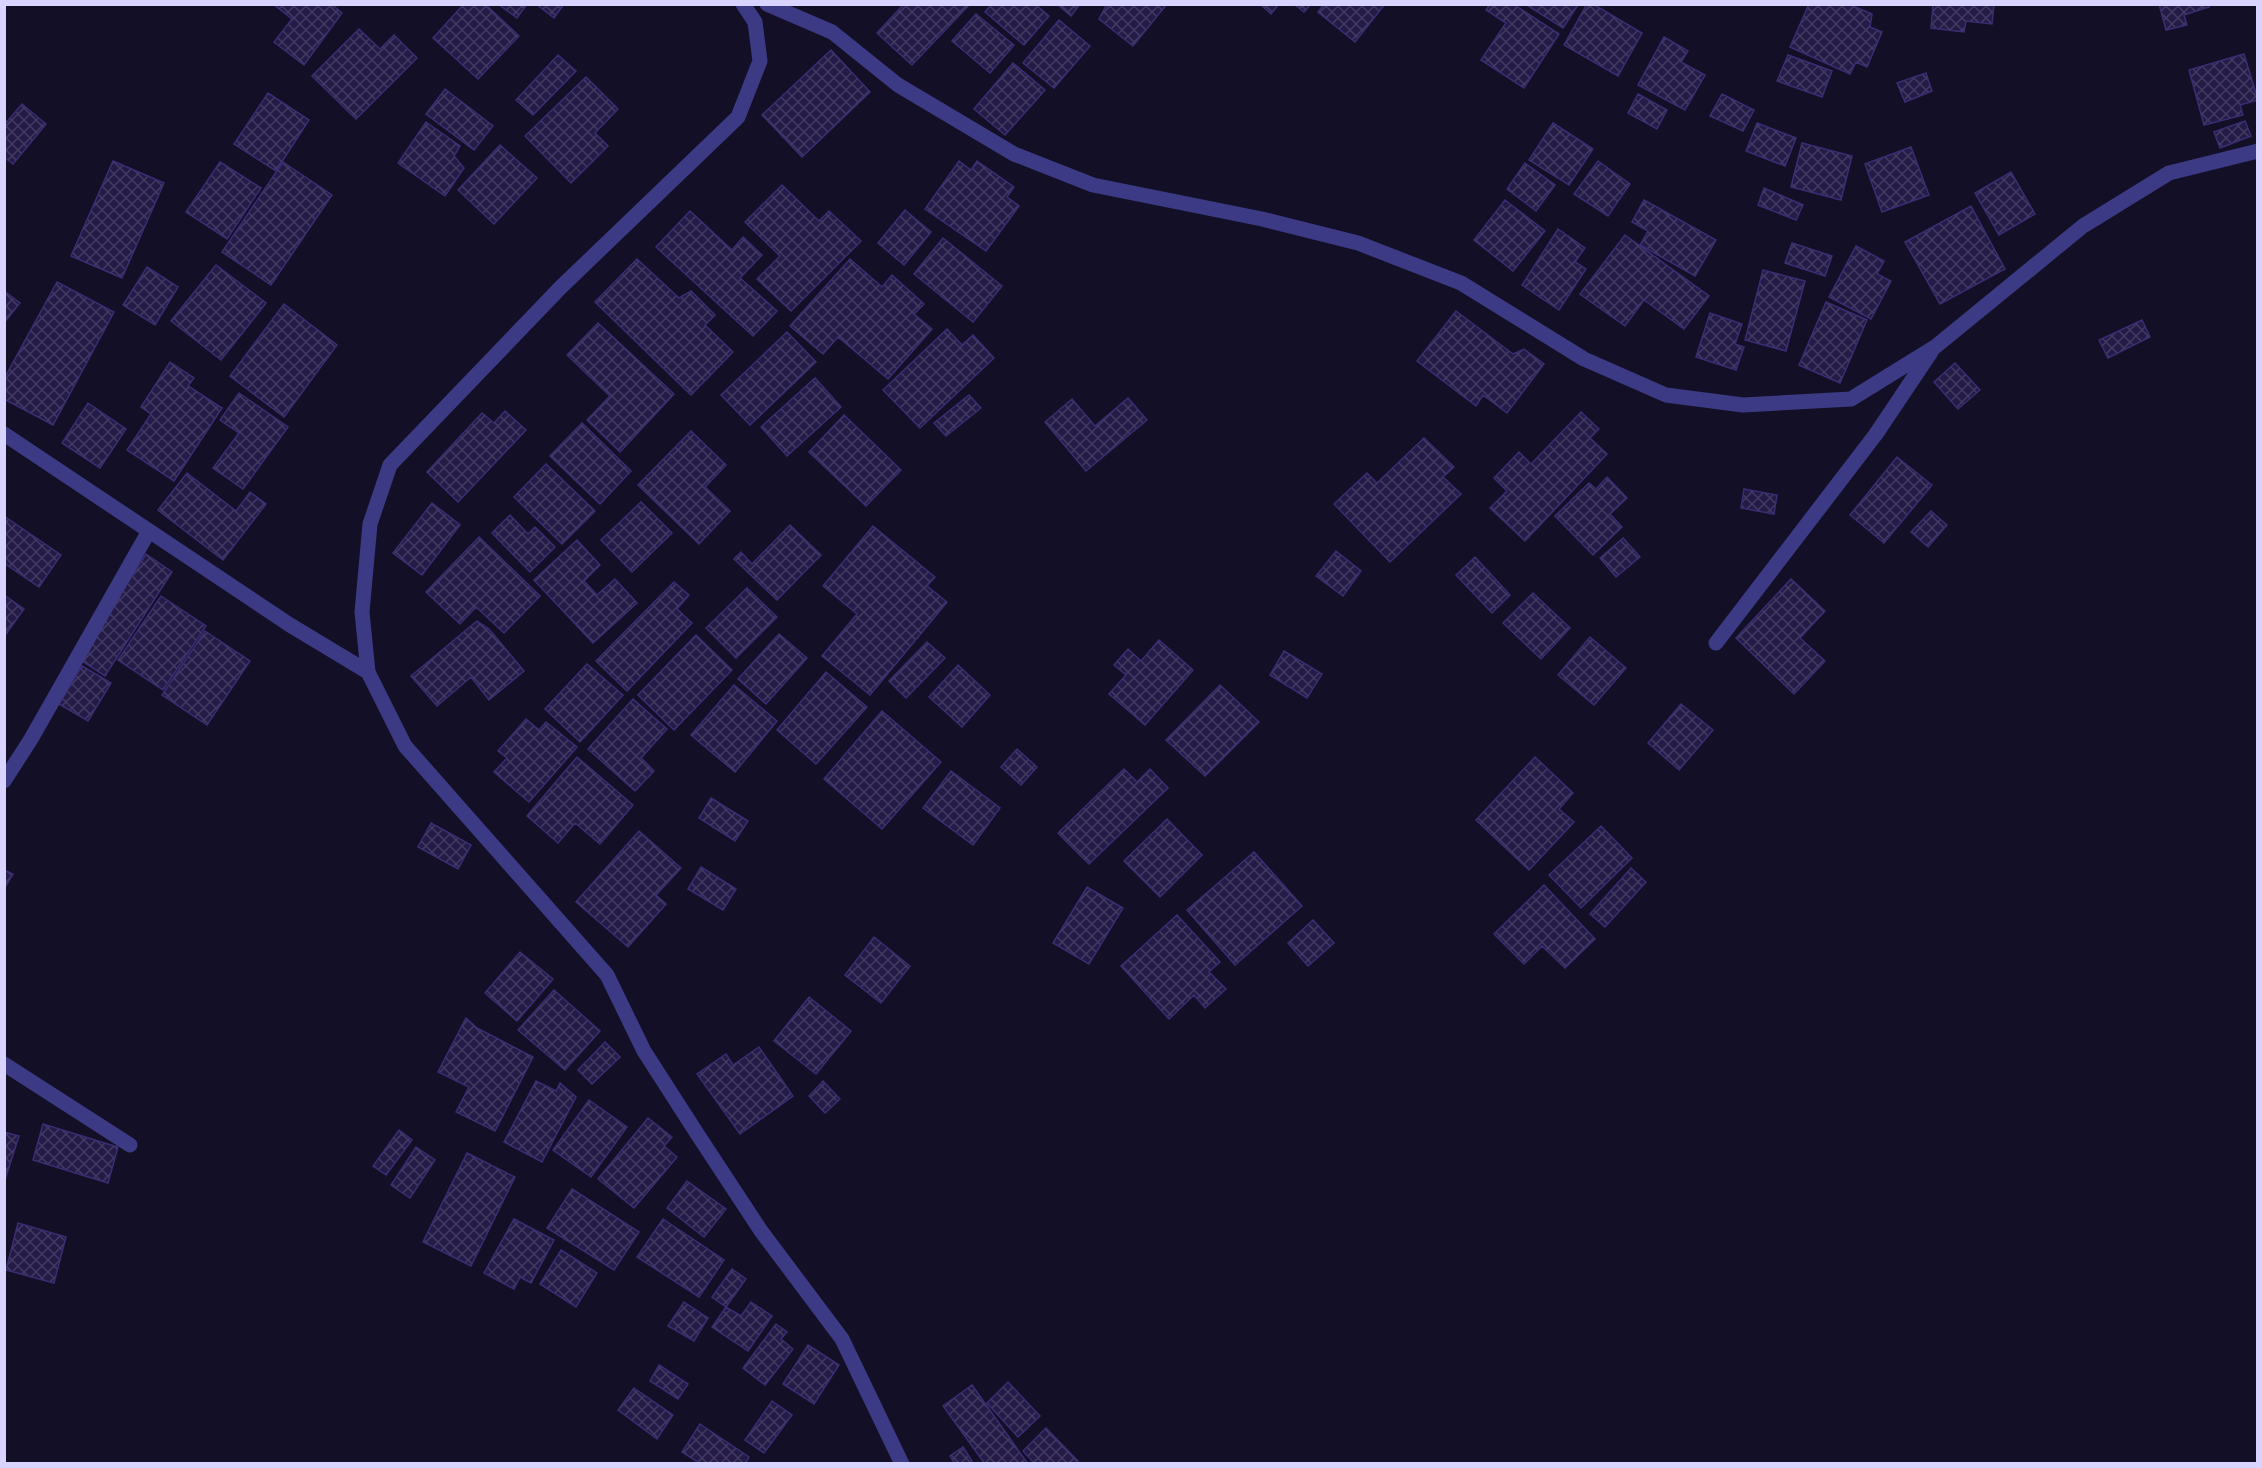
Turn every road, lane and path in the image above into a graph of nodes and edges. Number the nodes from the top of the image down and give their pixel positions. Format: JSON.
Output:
{"nodes":[{"id":1,"x":743,"y":4,"type":"edge"},
{"id":2,"x":767,"y":4,"type":"edge"},
{"id":3,"x":2258,"y":151,"type":"edge"},
{"id":4,"x":1935,"y":347,"type":"junction"},
{"id":5,"x":4,"y":434,"type":"edge"},
{"id":6,"x":149,"y":531,"type":"junction"},
{"id":7,"x":1716,"y":643,"type":"dead end"},
{"id":8,"x":368,"y":672,"type":"junction"},
{"id":9,"x":4,"y":781,"type":"edge"},
{"id":10,"x":4,"y":1064,"type":"edge"},
{"id":11,"x":130,"y":1145,"type":"dead end"},
{"id":12,"x":902,"y":1464,"type":"edge"}],
"edges":[{"from":1,"to":8,"type":"street"},
{"from":2,"to":4,"type":"street"},
{"from":3,"to":4,"type":"street"},
{"from":4,"to":7,"type":"street"},
{"from":5,"to":6,"type":"street"},
{"from":6,"to":8,"type":"street"},
{"from":6,"to":9,"type":"street"},
{"from":8,"to":12,"type":"street"},
{"from":10,"to":11,"type":"street"}]}
